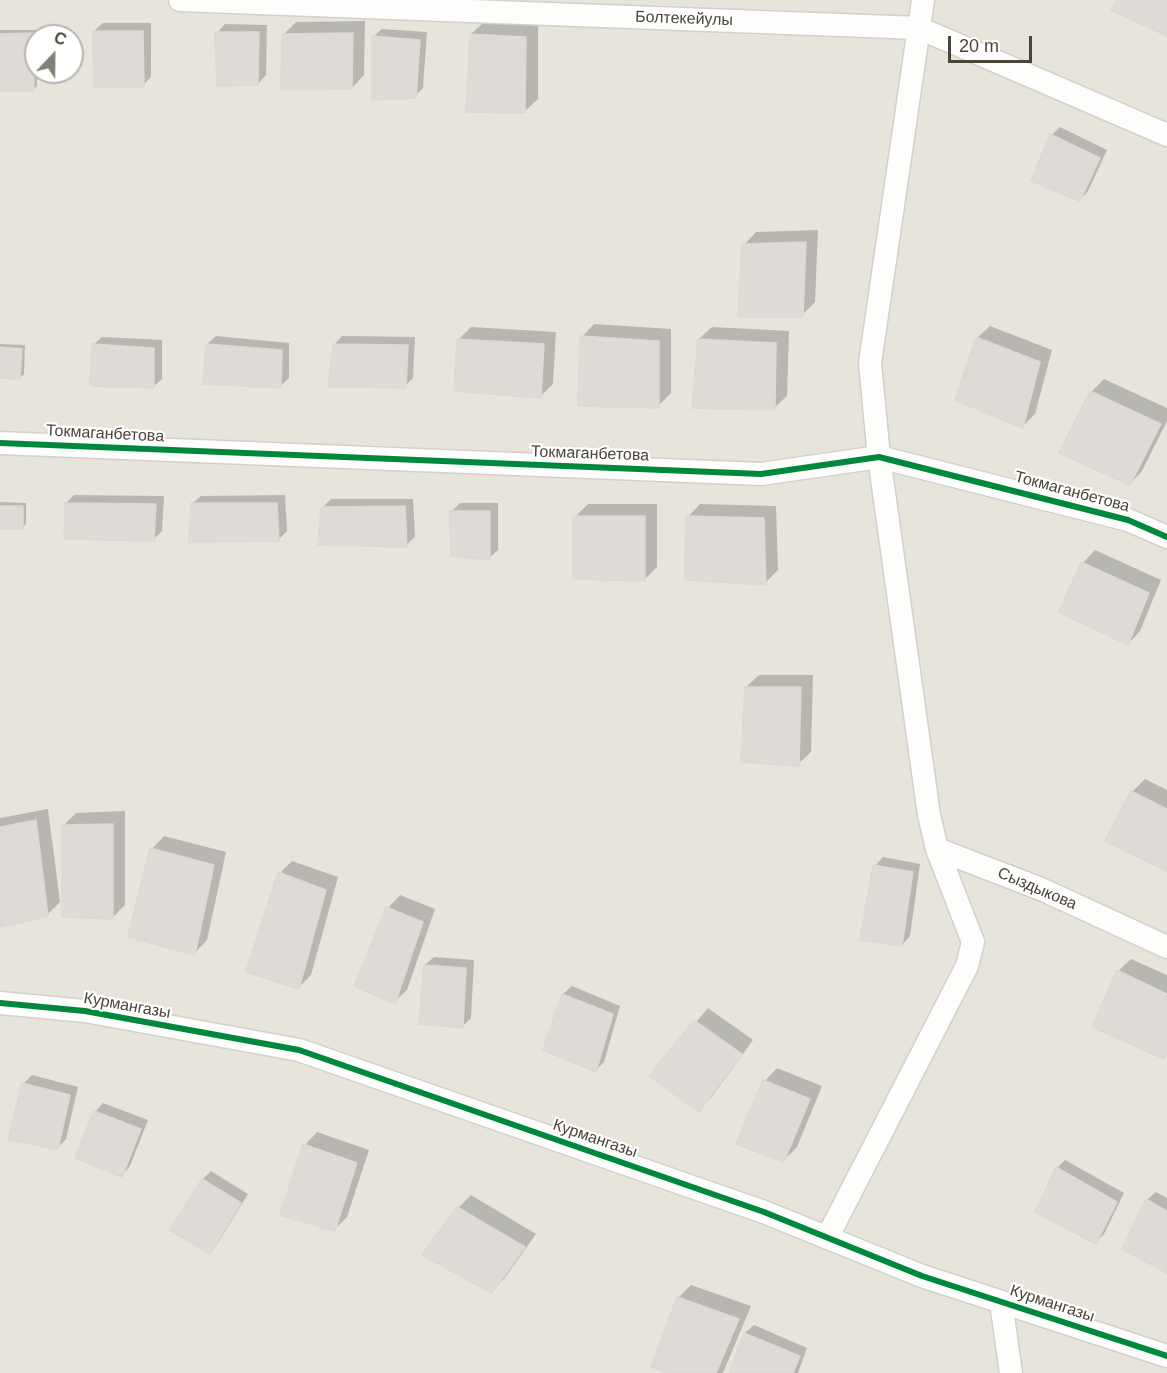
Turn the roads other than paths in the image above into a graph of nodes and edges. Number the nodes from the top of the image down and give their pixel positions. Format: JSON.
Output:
{"nodes":[{"id":1,"x":180,"y":0,"type":"edge"},
{"id":2,"x":923,"y":0,"type":"edge"},
{"id":3,"x":919,"y":28,"type":"junction"},
{"id":4,"x":1167,"y":135,"type":"edge"},
{"id":5,"x":0,"y":443,"type":"edge"},
{"id":6,"x":879,"y":457,"type":"junction"},
{"id":7,"x":1167,"y":537,"type":"edge"},
{"id":8,"x":937,"y":849,"type":"junction"},
{"id":9,"x":1167,"y":947,"type":"edge"},
{"id":10,"x":0,"y":1003,"type":"edge"},
{"id":11,"x":827,"y":1238,"type":"junction"},
{"id":12,"x":1001,"y":1302,"type":"junction"},
{"id":13,"x":1167,"y":1356,"type":"edge"},
{"id":14,"x":1011,"y":1373,"type":"edge"}],
"edges":[{"from":1,"to":3,"type":"street","name":"Болтекейулы"},
{"from":2,"to":3,"type":"street"},
{"from":3,"to":4,"type":"street","name":"Болтекейулы"},
{"from":3,"to":6,"type":"street"},
{"from":5,"to":6,"type":"street","name":"Токмаганбетова"},
{"from":6,"to":7,"type":"street","name":"Токмаганбетова"},
{"from":6,"to":8,"type":"street"},
{"from":8,"to":9,"type":"street","name":"Сыздыкова"},
{"from":8,"to":11,"type":"street"},
{"from":10,"to":11,"type":"street","name":"Курмангазы"},
{"from":11,"to":12,"type":"street","name":"Курмангазы"},
{"from":12,"to":13,"type":"street","name":"Курмангазы"},
{"from":12,"to":14,"type":"street"}]}
